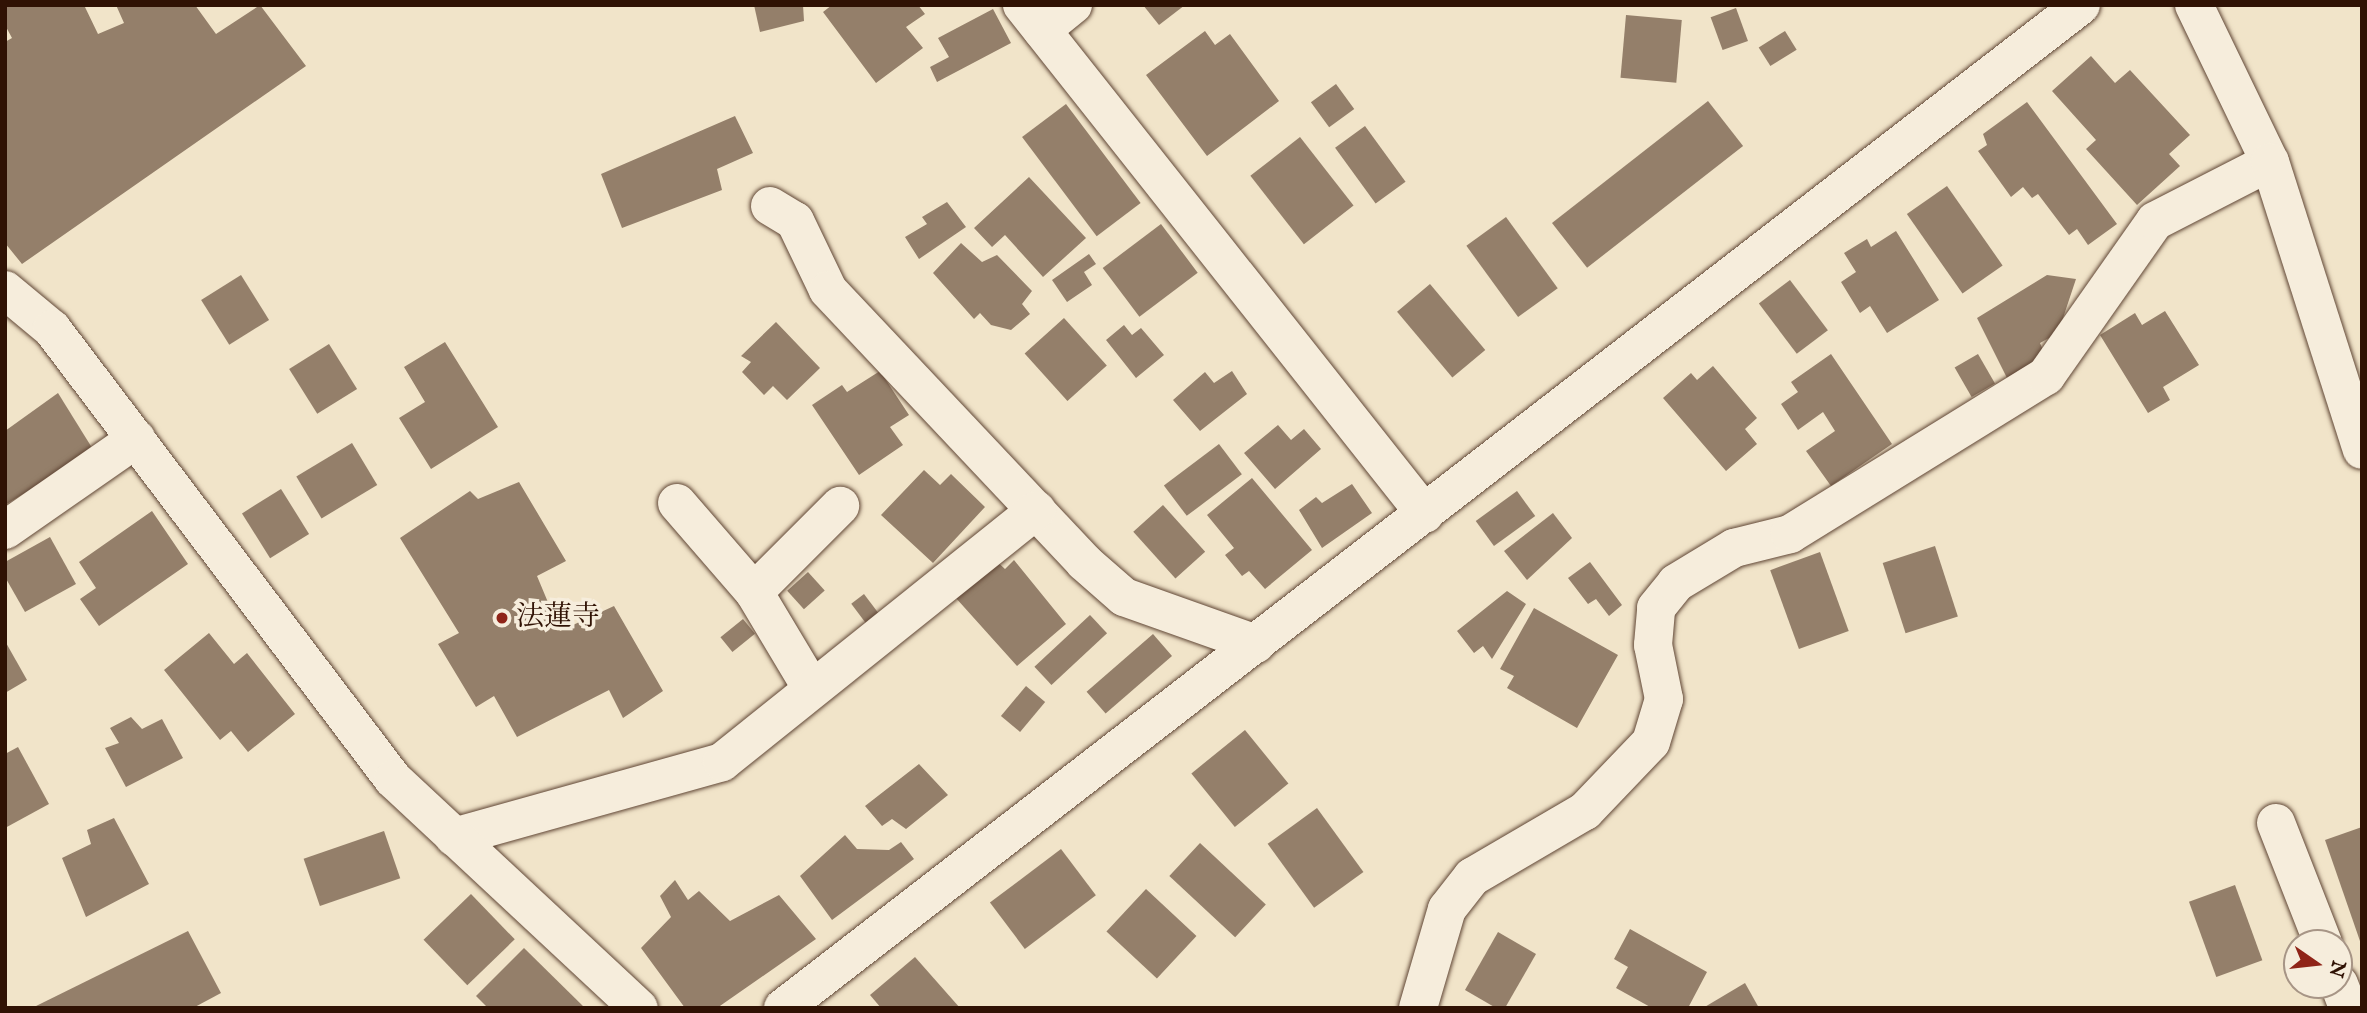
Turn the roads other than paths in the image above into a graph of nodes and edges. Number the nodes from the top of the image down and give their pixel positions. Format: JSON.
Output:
{"nodes":[{"id":1,"x":1073,"y":5,"type":"edge"},
{"id":2,"x":2081,"y":5,"type":"edge"},
{"id":3,"x":2194,"y":5,"type":"edge"},
{"id":4,"x":1032,"y":18,"type":"edge"},
{"id":5,"x":2270,"y":162,"type":"junction"},
{"id":6,"x":770,"y":206,"type":"dead end"},
{"id":7,"x":5,"y":290,"type":"edge"},
{"id":8,"x":2354,"y":384,"type":"edge"},
{"id":9,"x":136,"y":439,"type":"junction"},
{"id":10,"x":2362,"y":450,"type":"edge"},
{"id":11,"x":677,"y":503,"type":"dead end"},
{"id":12,"x":840,"y":506,"type":"dead end"},
{"id":13,"x":1037,"y":510,"type":"junction"},
{"id":14,"x":1425,"y":514,"type":"junction"},
{"id":15,"x":5,"y":530,"type":"edge"},
{"id":16,"x":754,"y":592,"type":"junction"},
{"id":17,"x":1256,"y":644,"type":"junction"},
{"id":18,"x":811,"y":689,"type":"junction"},
{"id":19,"x":2276,"y":824,"type":"dead end"},
{"id":20,"x":454,"y":837,"type":"junction"},
{"id":21,"x":2317,"y":929,"type":"edge"},
{"id":22,"x":639,"y":1008,"type":"edge"},
{"id":23,"x":783,"y":1008,"type":"edge"},
{"id":24,"x":1418,"y":1008,"type":"edge"}],
"edges":[{"from":1,"to":4,"type":"street"},
{"from":2,"to":14,"type":"street"},
{"from":3,"to":5,"type":"street"},
{"from":4,"to":14,"type":"street"},
{"from":5,"to":8,"type":"street"},
{"from":5,"to":24,"type":"street"},
{"from":6,"to":13,"type":"street"},
{"from":7,"to":9,"type":"street"},
{"from":8,"to":10,"type":"street"},
{"from":9,"to":15,"type":"street"},
{"from":9,"to":20,"type":"street"},
{"from":11,"to":16,"type":"street"},
{"from":12,"to":16,"type":"street"},
{"from":13,"to":17,"type":"street"},
{"from":13,"to":18,"type":"street"},
{"from":14,"to":17,"type":"street"},
{"from":16,"to":18,"type":"street"},
{"from":17,"to":23,"type":"street"},
{"from":18,"to":20,"type":"street"},
{"from":19,"to":21,"type":"street"},
{"from":20,"to":22,"type":"street"}]}
